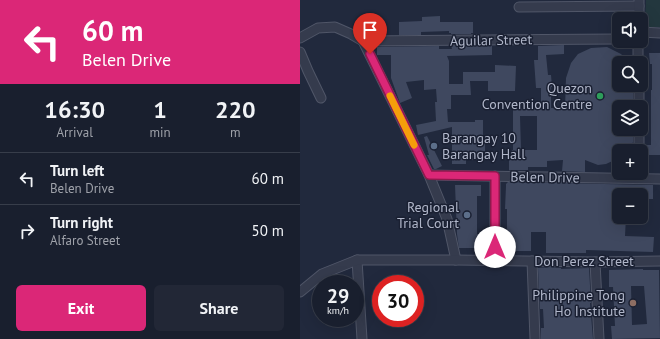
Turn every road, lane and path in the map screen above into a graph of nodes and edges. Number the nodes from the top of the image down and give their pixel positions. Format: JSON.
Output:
{"nodes":[{"id":1,"x":639,"y":3,"type":"edge"},
{"id":2,"x":519,"y":7,"type":"dead end"},
{"id":3,"x":648,"y":32,"type":"edge"},
{"id":4,"x":660,"y":33,"type":"edge"},
{"id":5,"x":300,"y":38,"type":"edge"},
{"id":6,"x":612,"y":39,"type":"edge"},
{"id":7,"x":363,"y":41,"type":"junction"},
{"id":8,"x":300,"y":52,"type":"edge"},
{"id":9,"x":321,"y":98,"type":"dead end"},
{"id":10,"x":429,"y":175,"type":"junction"},
{"id":11,"x":495,"y":176,"type":"junction"},
{"id":12,"x":612,"y":176,"type":"edge"},
{"id":13,"x":648,"y":177,"type":"edge"},
{"id":14,"x":660,"y":179,"type":"edge"},
{"id":15,"x":357,"y":260,"type":"junction"},
{"id":16,"x":456,"y":260,"type":"junction"},
{"id":17,"x":532,"y":260,"type":"junction"},
{"id":18,"x":495,"y":261,"type":"junction"},
{"id":19,"x":660,"y":261,"type":"edge"},
{"id":20,"x":595,"y":262,"type":"junction"},
{"id":21,"x":300,"y":292,"type":"edge"},
{"id":22,"x":362,"y":339,"type":"edge"},
{"id":23,"x":535,"y":339,"type":"edge"},
{"id":24,"x":599,"y":339,"type":"edge"}],
"edges":[{"from":1,"to":2,"type":"street"},
{"from":3,"to":4,"type":"street"},
{"from":5,"to":7,"type":"street"},
{"from":6,"to":7,"type":"street","name":"Aguilar Street"},
{"from":7,"to":10,"type":"street"},
{"from":8,"to":9,"type":"street"},
{"from":10,"to":11,"type":"street","name":"Belen Drive"},
{"from":10,"to":16,"type":"street"},
{"from":11,"to":12,"type":"street","name":"Belen Drive"},
{"from":11,"to":18,"type":"street"},
{"from":13,"to":14,"type":"street","name":"Belen Drive"},
{"from":15,"to":16,"type":"street","name":"Don Perez Street"},
{"from":15,"to":21,"type":"street","name":"Don Perez Street"},
{"from":15,"to":22,"type":"street"},
{"from":16,"to":18,"type":"street","name":"Don Perez Street"},
{"from":17,"to":18,"type":"street","name":"Don Perez Street"},
{"from":17,"to":20,"type":"street","name":"Don Perez Street"},
{"from":17,"to":23,"type":"street"},
{"from":19,"to":20,"type":"street","name":"Don Perez Street"},
{"from":20,"to":24,"type":"street"}]}
